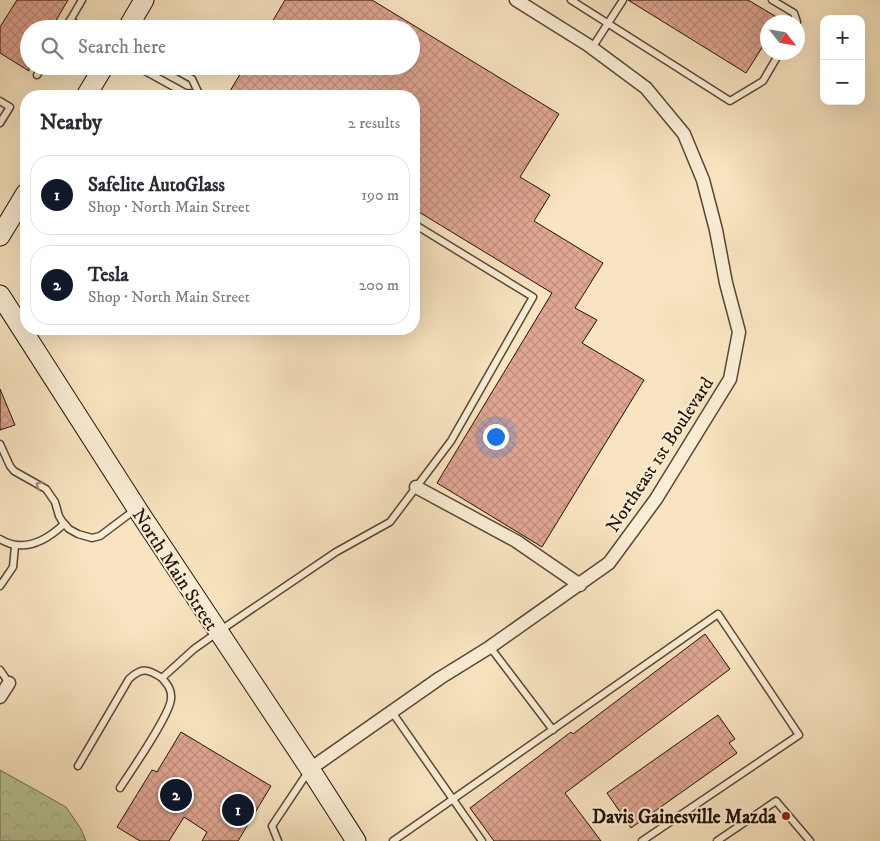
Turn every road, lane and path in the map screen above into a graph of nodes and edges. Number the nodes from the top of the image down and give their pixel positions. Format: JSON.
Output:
{"nodes":[{"id":1,"x":82,"y":0,"type":"edge"},
{"id":2,"x":144,"y":0,"type":"edge"},
{"id":3,"x":516,"y":0,"type":"edge"},
{"id":4,"x":571,"y":0,"type":"edge"},
{"id":5,"x":623,"y":0,"type":"edge"},
{"id":6,"x":772,"y":0,"type":"edge"},
{"id":7,"x":795,"y":15,"type":"edge"},
{"id":8,"x":70,"y":20,"type":"edge"},
{"id":9,"x":132,"y":20,"type":"edge"},
{"id":10,"x":609,"y":23,"type":"junction"},
{"id":11,"x":592,"y":48,"type":"junction"},
{"id":12,"x":775,"y":60,"type":"edge"},
{"id":13,"x":99,"y":75,"type":"edge"},
{"id":14,"x":152,"y":75,"type":"edge"},
{"id":15,"x":185,"y":75,"type":"edge"},
{"id":16,"x":90,"y":90,"type":"edge"},
{"id":17,"x":180,"y":90,"type":"edge"},
{"id":18,"x":198,"y":90,"type":"edge"},
{"id":19,"x":0,"y":101,"type":"edge"},
{"id":20,"x":0,"y":123,"type":"edge"},
{"id":21,"x":20,"y":203,"type":"edge"},
{"id":22,"x":420,"y":228,"type":"edge"},
{"id":23,"x":0,"y":236,"type":"edge"},
{"id":24,"x":0,"y":295,"type":"edge"},
{"id":25,"x":20,"y":326,"type":"edge"},
{"id":26,"x":26,"y":335,"type":"edge"},
{"id":27,"x":0,"y":444,"type":"edge"},
{"id":28,"x":416,"y":487,"type":"junction"},
{"id":29,"x":137,"y":508,"type":"junction"},
{"id":30,"x":64,"y":524,"type":"junction"},
{"id":31,"x":0,"y":539,"type":"edge"},
{"id":32,"x":15,"y":546,"type":"junction"},
{"id":33,"x":580,"y":584,"type":"junction"},
{"id":34,"x":0,"y":586,"type":"edge"},
{"id":35,"x":218,"y":632,"type":"junction"},
{"id":36,"x":490,"y":647,"type":"junction"},
{"id":37,"x":0,"y":670,"type":"edge"},
{"id":38,"x":162,"y":678,"type":"junction"},
{"id":39,"x":9,"y":683,"type":"joint"},
{"id":40,"x":0,"y":697,"type":"edge"},
{"id":41,"x":392,"y":712,"type":"junction"},
{"id":42,"x":553,"y":730,"type":"junction"},
{"id":43,"x":78,"y":766,"type":"dead end"},
{"id":44,"x":310,"y":769,"type":"junction"},
{"id":45,"x":120,"y":788,"type":"dead end"},
{"id":46,"x":453,"y":800,"type":"junction"},
{"id":47,"x":278,"y":841,"type":"edge"},
{"id":48,"x":356,"y":841,"type":"edge"},
{"id":49,"x":393,"y":841,"type":"edge"},
{"id":50,"x":482,"y":841,"type":"edge"},
{"id":51,"x":642,"y":841,"type":"edge"},
{"id":52,"x":717,"y":841,"type":"edge"},
{"id":53,"x":810,"y":841,"type":"edge"}],
"edges":[{"from":1,"to":8,"type":"lane"},
{"from":2,"to":9,"type":"main road"},
{"from":3,"to":11,"type":"street","name":"Northeast 1st Boulevard"},
{"from":4,"to":10,"type":"lane"},
{"from":5,"to":10,"type":"lane"},
{"from":6,"to":7,"type":"lane"},
{"from":10,"to":11,"type":"lane"},
{"from":10,"to":12,"type":"lane"},
{"from":11,"to":33,"type":"street","name":"Northeast 1st Boulevard"},
{"from":13,"to":16,"type":"main road"},
{"from":14,"to":17,"type":"lane"},
{"from":15,"to":18,"type":"lane"},
{"from":19,"to":20,"type":"lane"},
{"from":21,"to":23,"type":"main road"},
{"from":22,"to":28,"type":"lane"},
{"from":24,"to":25,"type":"main road","name":"North Main Street"},
{"from":26,"to":29,"type":"main road","name":"North Main Street"},
{"from":30,"to":27,"type":"lane","one_way":true},
{"from":28,"to":33,"type":"street"},
{"from":28,"to":35,"type":"lane"},
{"from":29,"to":30,"type":"lane"},
{"from":29,"to":35,"type":"main road","name":"North Main Street"},
{"from":30,"to":32,"type":"lane"},
{"from":31,"to":32,"type":"lane"},
{"from":32,"to":34,"type":"lane"},
{"from":33,"to":36,"type":"street","name":"Northeast 1st Boulevard"},
{"from":35,"to":38,"type":"lane"},
{"from":35,"to":44,"type":"main road","name":"North Main Street"},
{"from":36,"to":41,"type":"street","name":"Northeast 1st Boulevard"},
{"from":36,"to":42,"type":"lane"},
{"from":37,"to":39,"type":"lane"},
{"from":38,"to":43,"type":"lane"},
{"from":38,"to":45,"type":"lane"},
{"from":39,"to":40,"type":"street"},
{"from":41,"to":44,"type":"street","name":"Northeast 1st Boulevard"},
{"from":41,"to":46,"type":"lane"},
{"from":42,"to":46,"type":"lane"},
{"from":42,"to":51,"type":"lane"},
{"from":44,"to":47,"type":"lane"},
{"from":44,"to":48,"type":"main road","name":"North Main Street"},
{"from":46,"to":49,"type":"lane"},
{"from":46,"to":50,"type":"lane"},
{"from":52,"to":53,"type":"lane"}]}
